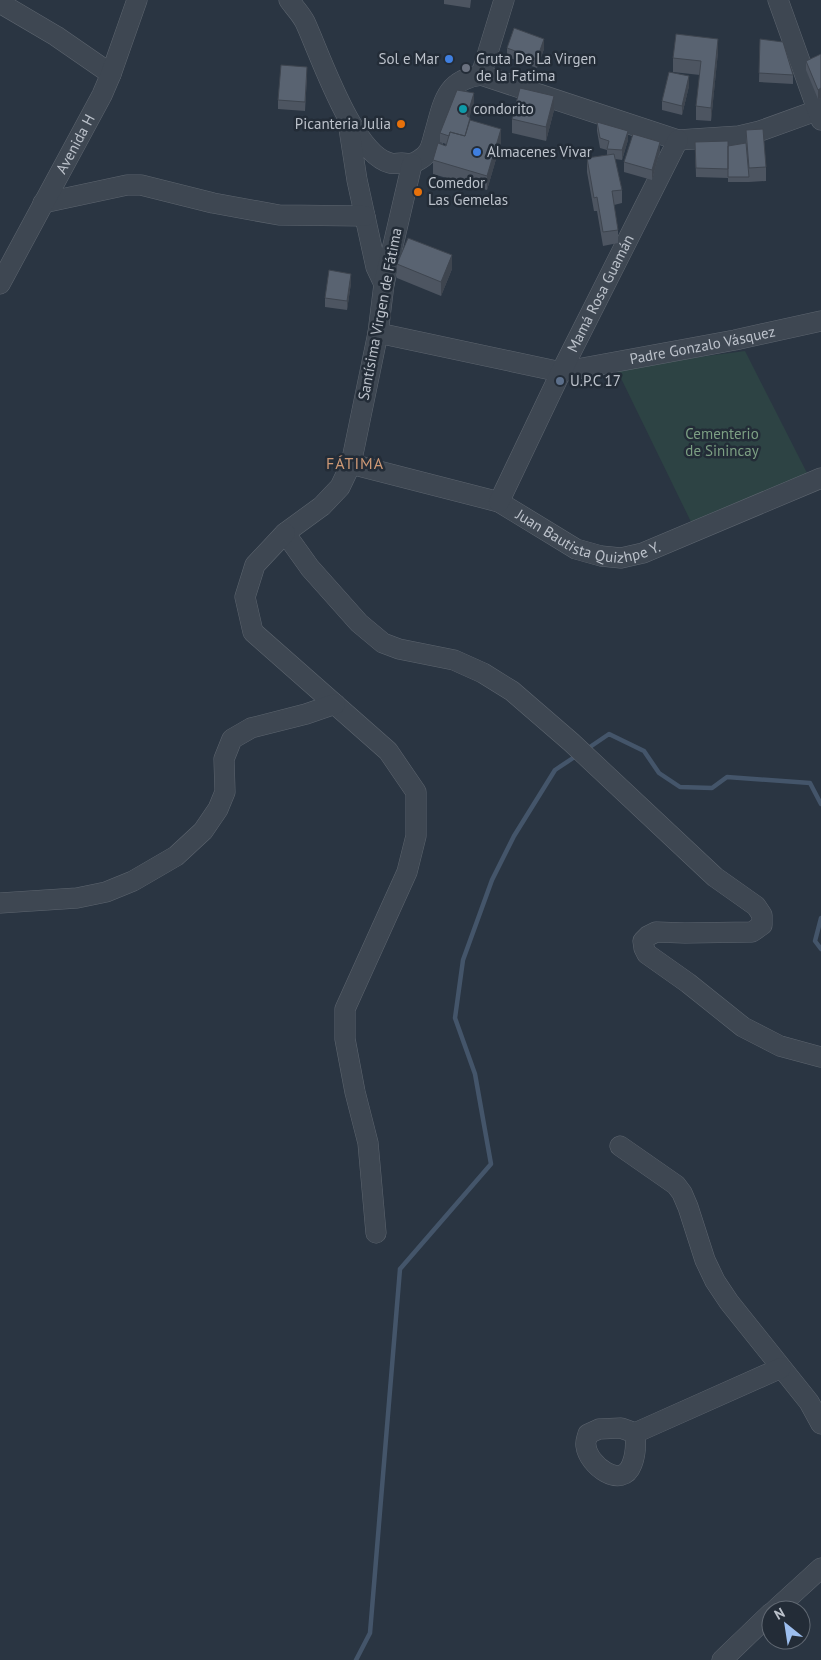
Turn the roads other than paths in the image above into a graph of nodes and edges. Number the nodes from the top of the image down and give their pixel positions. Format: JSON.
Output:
{"nodes":[{"id":1,"x":138,"y":0,"type":"edge"},
{"id":2,"x":289,"y":0,"type":"edge"},
{"id":3,"x":504,"y":0,"type":"edge"},
{"id":4,"x":778,"y":0,"type":"edge"},
{"id":5,"x":0,"y":3,"type":"edge"},
{"id":6,"x":111,"y":74,"type":"junction"},
{"id":7,"x":481,"y":75,"type":"junction"},
{"id":8,"x":820,"y":113,"type":"edge"},
{"id":9,"x":347,"y":118,"type":"junction"},
{"id":10,"x":678,"y":140,"type":"junction"},
{"id":11,"x":412,"y":164,"type":"junction"},
{"id":12,"x":43,"y":203,"type":"junction"},
{"id":13,"x":366,"y":216,"type":"junction"},
{"id":14,"x":0,"y":284,"type":"edge"},
{"id":15,"x":384,"y":284,"type":"junction"},
{"id":16,"x":821,"y":321,"type":"edge"},
{"id":17,"x":378,"y":333,"type":"junction"},
{"id":18,"x":561,"y":372,"type":"junction"},
{"id":19,"x":351,"y":464,"type":"junction"},
{"id":20,"x":821,"y":478,"type":"edge"},
{"id":21,"x":499,"y":502,"type":"junction"},
{"id":22,"x":285,"y":533,"type":"junction"},
{"id":23,"x":335,"y":704,"type":"junction"},
{"id":24,"x":0,"y":903,"type":"edge"},
{"id":25,"x":821,"y":1058,"type":"edge"},
{"id":26,"x":620,"y":1146,"type":"dead end"},
{"id":27,"x":376,"y":1233,"type":"dead end"},
{"id":28,"x":781,"y":1368,"type":"junction"},
{"id":29,"x":821,"y":1424,"type":"edge"},
{"id":30,"x":636,"y":1432,"type":"dead end"},
{"id":31,"x":821,"y":1568,"type":"edge"},
{"id":32,"x":785,"y":1600,"type":"edge"},
{"id":33,"x":761,"y":1623,"type":"edge"},
{"id":34,"x":722,"y":1660,"type":"edge"}],
"edges":[{"from":1,"to":6,"type":"street","name":"Avenida H"},
{"from":2,"to":9,"type":"street"},
{"from":3,"to":7,"type":"street"},
{"from":4,"to":8,"type":"street"},
{"from":5,"to":6,"type":"street"},
{"from":6,"to":12,"type":"street","name":"Avenida H"},
{"from":7,"to":10,"type":"street"},
{"from":7,"to":11,"type":"street"},
{"from":8,"to":10,"type":"street"},
{"from":9,"to":11,"type":"street"},
{"from":9,"to":13,"type":"street"},
{"from":10,"to":18,"type":"street","name":"Mamá Rosa Guamán"},
{"from":11,"to":15,"type":"street","name":"Santísima Virgen de Fátima"},
{"from":12,"to":13,"type":"street"},
{"from":12,"to":14,"type":"street","name":"Avenida H"},
{"from":13,"to":15,"type":"street"},
{"from":15,"to":17,"type":"street","name":"Santísima Virgen de Fátima"},
{"from":16,"to":18,"type":"street","name":"Padre Gonzalo Vásquez"},
{"from":17,"to":18,"type":"street","name":"Padre Gonzalo Vásquez"},
{"from":17,"to":19,"type":"street","name":"Santísima Virgen de Fátima"},
{"from":18,"to":21,"type":"street","name":"Mamá Rosa Guamán"},
{"from":19,"to":21,"type":"street","name":"Juan Bautista Quizhpe Y."},
{"from":19,"to":22,"type":"street","name":"Santísima Virgen de Fátima"},
{"from":20,"to":21,"type":"street","name":"Juan Bautista Quizhpe Y."},
{"from":22,"to":23,"type":"street","name":"Santísima Virgen de Fátima"},
{"from":22,"to":25,"type":"street"},
{"from":23,"to":24,"type":"street"},
{"from":23,"to":27,"type":"street","name":"Santísima Virgen de Fátima"},
{"from":26,"to":28,"type":"street"},
{"from":28,"to":29,"type":"street"},
{"from":28,"to":30,"type":"street"},
{"from":31,"to":32,"type":"street"},
{"from":33,"to":34,"type":"street"}]}
